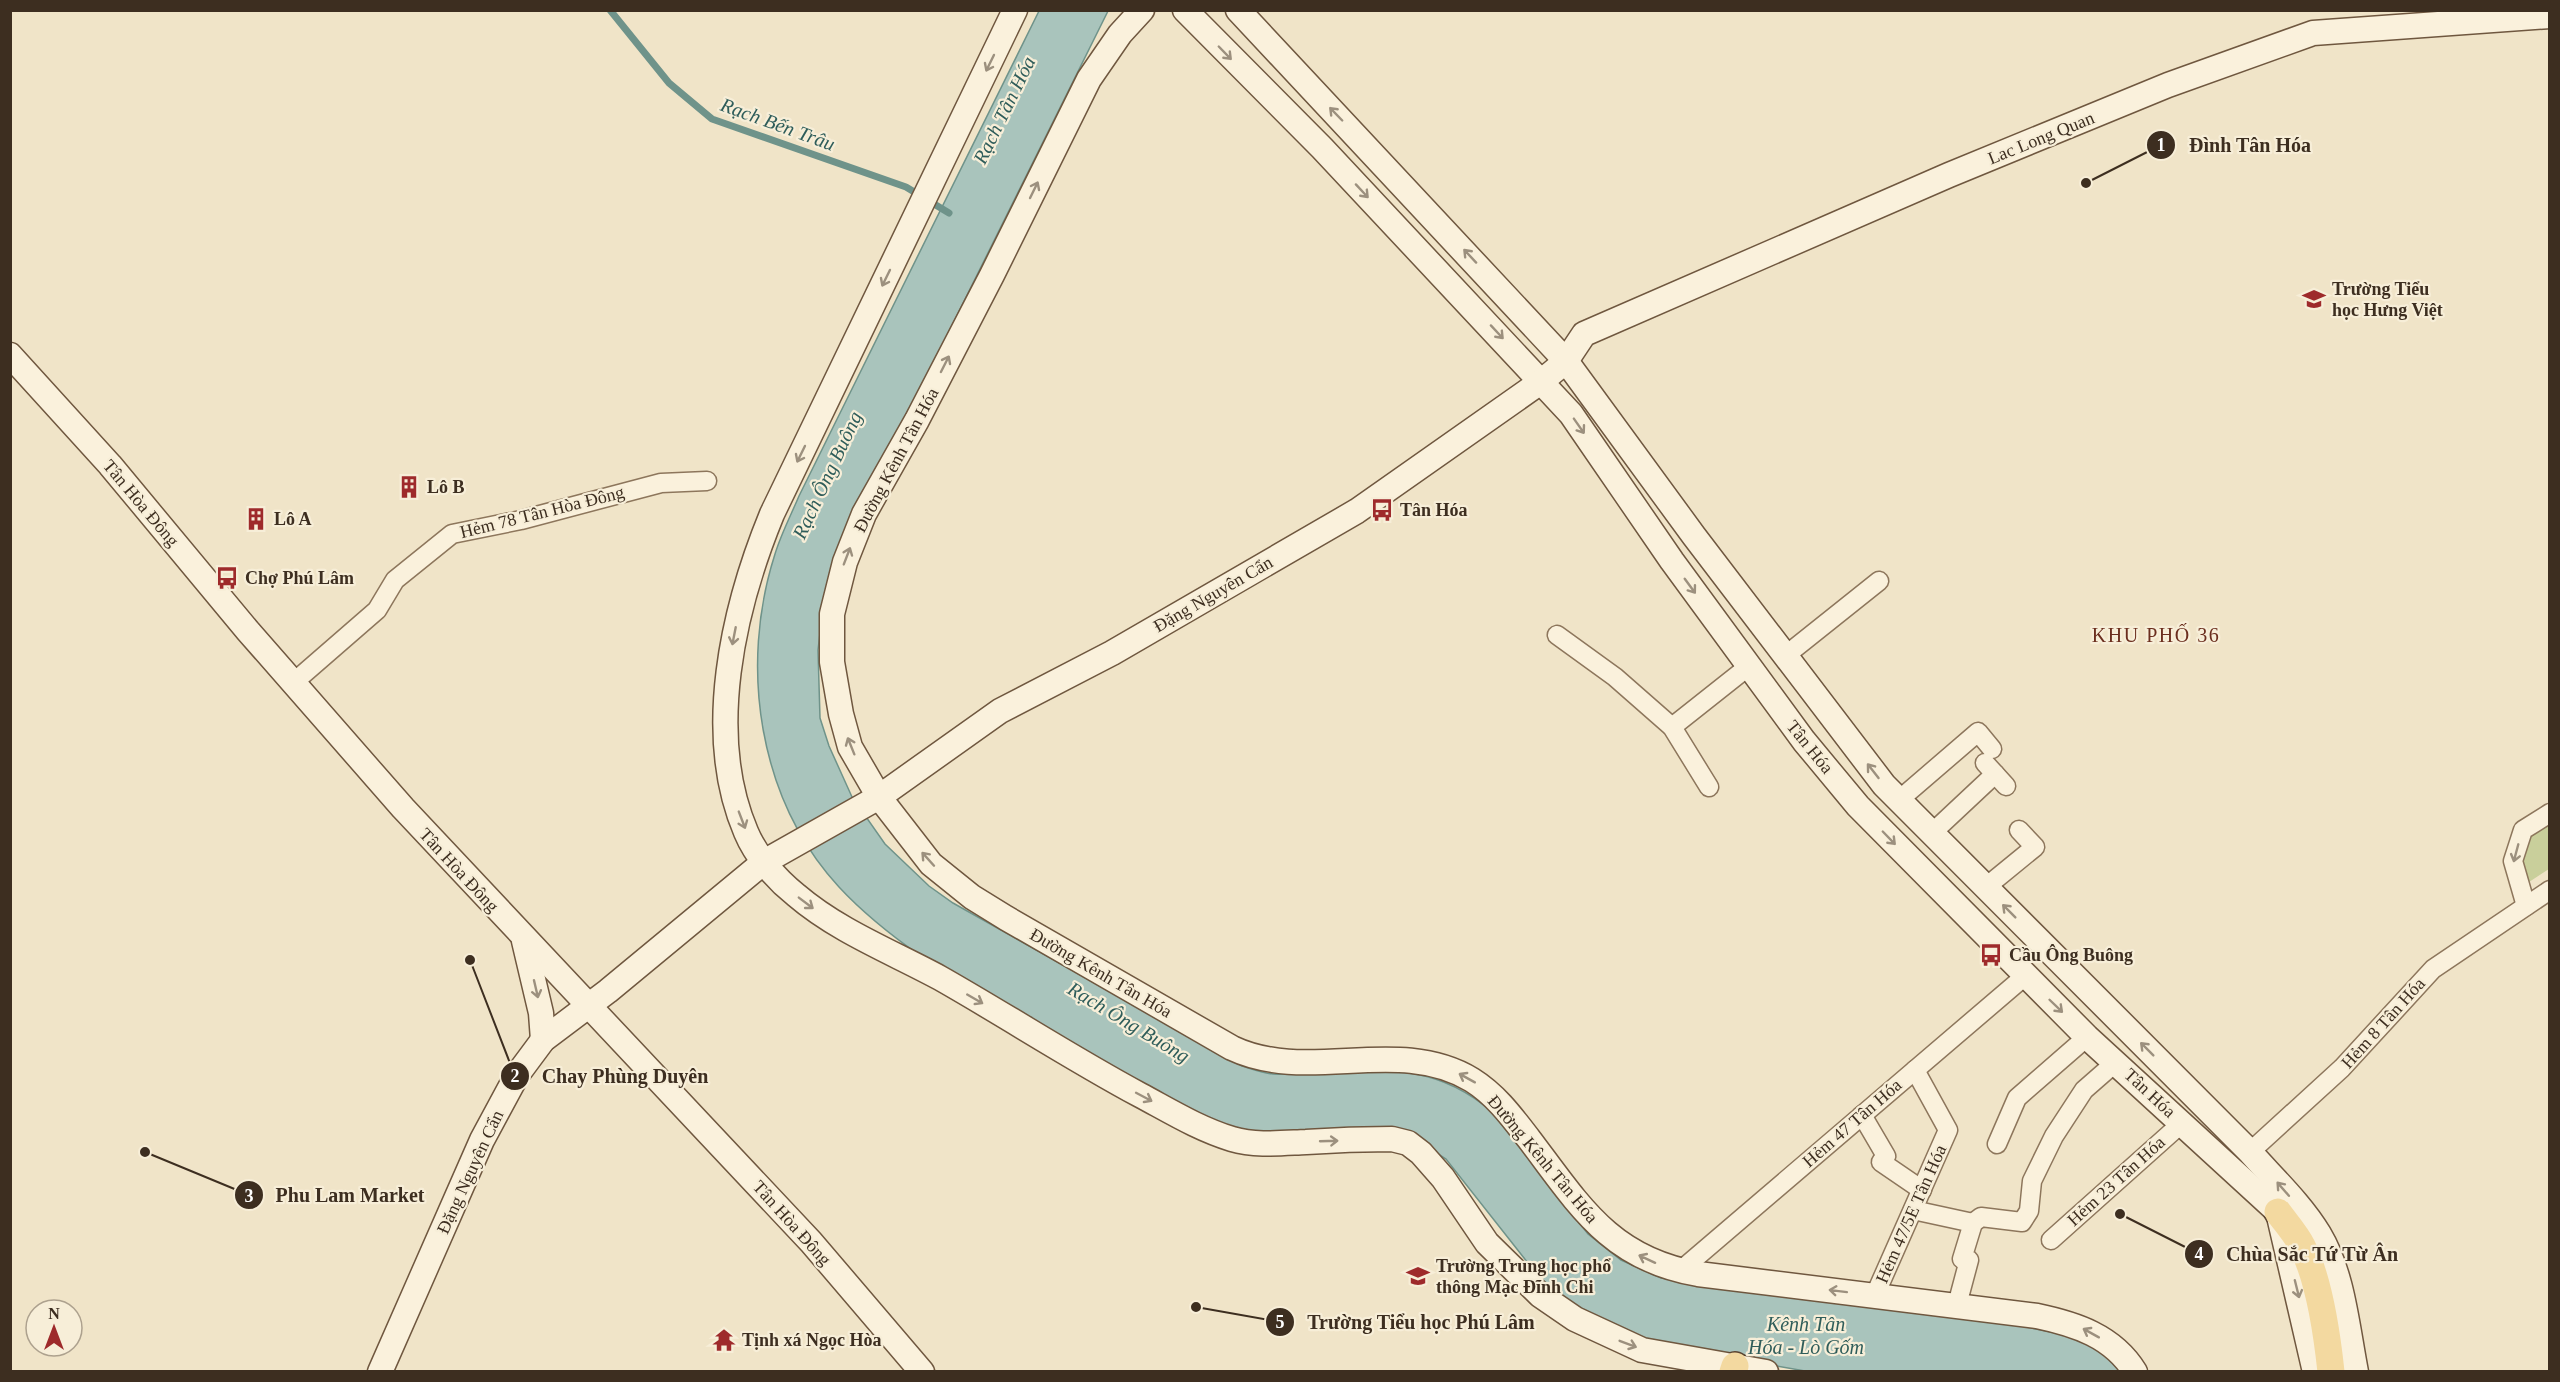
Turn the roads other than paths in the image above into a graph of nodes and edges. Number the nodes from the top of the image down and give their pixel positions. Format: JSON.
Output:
{"nodes":[{"id":1,"x":1015,"y":10,"type":"edge"},
{"id":2,"x":1142,"y":10,"type":"edge"},
{"id":3,"x":1185,"y":10,"type":"edge"},
{"id":4,"x":1238,"y":10,"type":"edge"},
{"id":5,"x":2550,"y":16,"type":"edge"},
{"id":6,"x":10,"y":355,"type":"edge"},
{"id":7,"x":1566,"y":361,"type":"junction"},
{"id":8,"x":1542,"y":381,"type":"junction"},
{"id":9,"x":707,"y":481,"type":"dead end"},
{"id":10,"x":1879,"y":580,"type":"dead end"},
{"id":11,"x":1557,"y":635,"type":"dead end"},
{"id":12,"x":1785,"y":656,"type":"junction"},
{"id":13,"x":1749,"y":666,"type":"junction"},
{"id":14,"x":293,"y":683,"type":"junction"},
{"id":15,"x":1672,"y":727,"type":"junction"},
{"id":16,"x":1709,"y":787,"type":"dead end"},
{"id":17,"x":879,"y":797,"type":"junction"},
{"id":18,"x":1899,"y":800,"type":"junction"},
{"id":19,"x":2550,"y":813,"type":"edge"},
{"id":20,"x":2019,"y":830,"type":"dead end"},
{"id":21,"x":1932,"y":832,"type":"junction"},
{"id":22,"x":764,"y":862,"type":"junction"},
{"id":23,"x":1986,"y":887,"type":"junction"},
{"id":24,"x":2550,"y":890,"type":"edge"},
{"id":25,"x":2526,"y":906,"type":"junction"},
{"id":26,"x":523,"y":938,"type":"junction"},
{"id":27,"x":2025,"y":976,"type":"junction"},
{"id":28,"x":589,"y":1005,"type":"junction"},
{"id":29,"x":2087,"y":1037,"type":"junction"},
{"id":30,"x":543,"y":1040,"type":"junction"},
{"id":31,"x":2116,"y":1062,"type":"junction"},
{"id":32,"x":1915,"y":1070,"type":"junction"},
{"id":33,"x":1862,"y":1115,"type":"junction"},
{"id":34,"x":2182,"y":1123,"type":"junction"},
{"id":35,"x":1997,"y":1144,"type":"dead end"},
{"id":36,"x":2250,"y":1152,"type":"junction"},
{"id":37,"x":1922,"y":1190,"type":"junction"},
{"id":38,"x":1913,"y":1210,"type":"junction"},
{"id":39,"x":2278,"y":1212,"type":"junction"},
{"id":40,"x":1973,"y":1224,"type":"junction"},
{"id":41,"x":2051,"y":1240,"type":"dead end"},
{"id":42,"x":1680,"y":1271,"type":"junction"},
{"id":43,"x":1875,"y":1295,"type":"junction"},
{"id":44,"x":1957,"y":1305,"type":"junction"},
{"id":45,"x":911,"y":1366,"type":"edge"},
{"id":46,"x":1734,"y":1369,"type":"edge"},
{"id":47,"x":380,"y":1371,"type":"edge"},
{"id":48,"x":1766,"y":1371,"type":"edge"},
{"id":49,"x":2134,"y":1371,"type":"edge"},
{"id":50,"x":2315,"y":1371,"type":"edge"},
{"id":51,"x":2331,"y":1371,"type":"edge"},
{"id":52,"x":2356,"y":1371,"type":"edge"}],
"edges":[{"from":1,"to":22,"type":"main road","one_way":true},
{"from":17,"to":2,"type":"main road","name":"Đường Kênh Tân Hóa","one_way":true},
{"from":3,"to":8,"type":"main road","name":"Tân Hóa","one_way":true},
{"from":7,"to":4,"type":"main road","name":"Tân Hóa","one_way":true},
{"from":5,"to":7,"type":"main road","name":"Lac Long Quan"},
{"from":6,"to":14,"type":"main road","name":"Tân Hòa Đông"},
{"from":7,"to":8,"type":"main road","name":"Lac Long Quan"},
{"from":7,"to":12,"type":"main road","name":"Tân Hóa"},
{"from":8,"to":13,"type":"main road","name":"Tân Hóa","one_way":true},
{"from":8,"to":17,"type":"main road","name":"Đặng Nguyên Cẩn"},
{"from":9,"to":14,"type":"street","name":"Hẻm 78 Tân Hòa Đông"},
{"from":10,"to":12,"type":"street"},
{"from":11,"to":15,"type":"street"},
{"from":18,"to":12,"type":"main road","name":"Tân Hóa","one_way":true},
{"from":13,"to":15,"type":"street"},
{"from":13,"to":27,"type":"main road","name":"Tân Hóa","one_way":true},
{"from":14,"to":26,"type":"main road","name":"Tân Hòa Đông"},
{"from":15,"to":16,"type":"street"},
{"from":17,"to":22,"type":"main road","name":"Đặng Nguyên Cẩn"},
{"from":42,"to":17,"type":"main road","name":"Đường Kênh Tân Hóa","one_way":true},
{"from":18,"to":21,"type":"main road","name":"Tân Hóa"},
{"from":18,"to":21,"type":"street"},
{"from":19,"to":25,"type":"street","one_way":true},
{"from":20,"to":23,"type":"street"},
{"from":21,"to":23,"type":"main road","name":"Tân Hóa"},
{"from":22,"to":28,"type":"main road","name":"Đặng Nguyên Cẩn"},
{"from":22,"to":46,"type":"main road","one_way":true},
{"from":36,"to":23,"type":"main road","name":"Tân Hóa","one_way":true},
{"from":24,"to":25,"type":"street","name":"Hẻm 8 Tân Hóa"},
{"from":25,"to":36,"type":"street","name":"Hẻm 8 Tân Hóa"},
{"from":26,"to":28,"type":"main road","name":"Tân Hòa Đông"},
{"from":26,"to":30,"type":"main road","one_way":true},
{"from":27,"to":29,"type":"main road","name":"Tân Hóa","one_way":true},
{"from":27,"to":32,"type":"street","name":"Hẻm 47 Tân Hóa"},
{"from":28,"to":30,"type":"main road","name":"Đặng Nguyên Cẩn"},
{"from":28,"to":45,"type":"main road","name":"Tân Hòa Đông"},
{"from":29,"to":31,"type":"main road","name":"Tân Hóa"},
{"from":29,"to":35,"type":"street"},
{"from":30,"to":47,"type":"main road","name":"Đặng Nguyên Cẩn"},
{"from":31,"to":34,"type":"main road","name":"Tân Hóa"},
{"from":31,"to":40,"type":"street"},
{"from":32,"to":33,"type":"street","name":"Hẻm 47 Tân Hóa"},
{"from":32,"to":37,"type":"street","name":"Hẻm 47/5E Tân Hóa"},
{"from":33,"to":37,"type":"street"},
{"from":33,"to":42,"type":"street","name":"Hẻm 47 Tân Hóa"},
{"from":34,"to":39,"type":"main road","name":"Tân Hóa"},
{"from":34,"to":41,"type":"street","name":"Hẻm 23 Tân Hóa"},
{"from":52,"to":36,"type":"main road","name":"Tân Hóa","one_way":true},
{"from":37,"to":38,"type":"street","name":"Hẻm 47/5E Tân Hóa"},
{"from":38,"to":40,"type":"street"},
{"from":38,"to":43,"type":"street","name":"Hẻm 47/5E Tân Hóa"},
{"from":39,"to":50,"type":"main road","one_way":true},
{"from":39,"to":51,"type":"main road"},
{"from":40,"to":44,"type":"street"},
{"from":43,"to":42,"type":"main road","name":"Đường Kênh Tân Hóa","one_way":true},
{"from":43,"to":44,"type":"main road","name":"Đường Kênh Tân Hóa"},
{"from":49,"to":44,"type":"main road","name":"Đường Kênh Tân Hóa","one_way":true},
{"from":46,"to":48,"type":"main road"}]}
